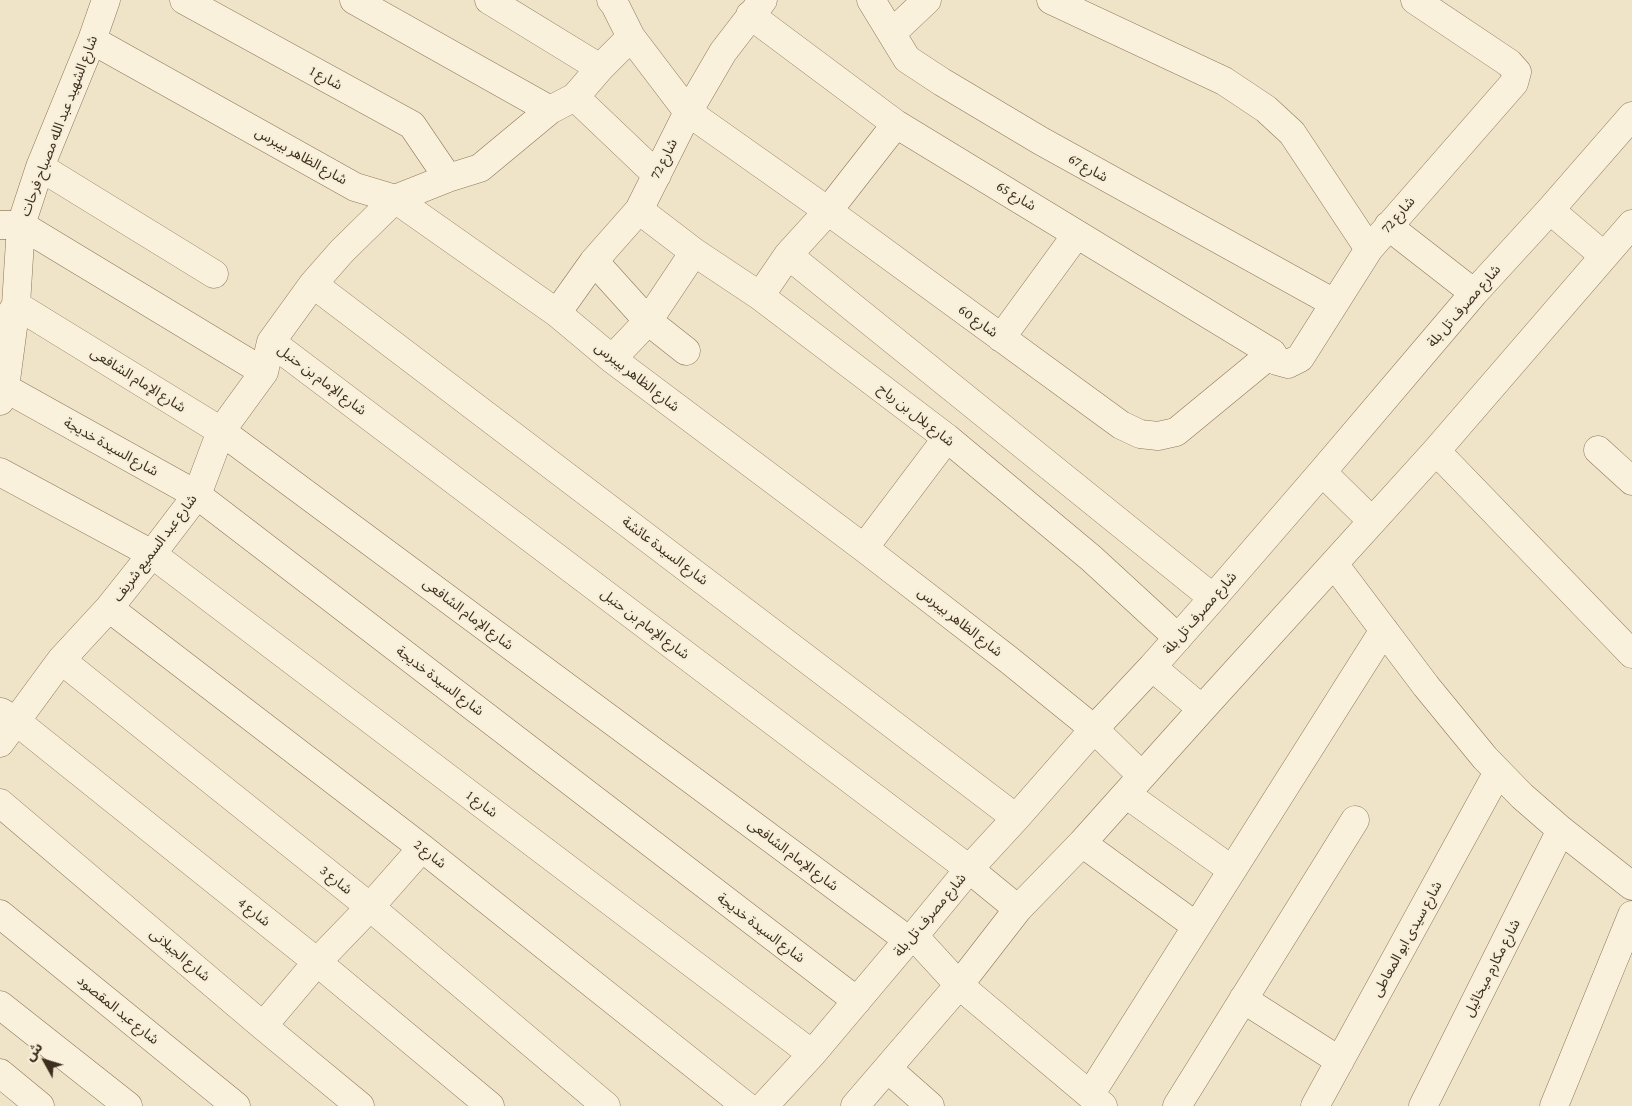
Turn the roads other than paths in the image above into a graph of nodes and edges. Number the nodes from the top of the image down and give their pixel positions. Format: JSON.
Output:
{"nodes":[{"id":1,"x":106,"y":0,"type":"edge"},
{"id":2,"x":184,"y":0,"type":"edge"},
{"id":3,"x":354,"y":0,"type":"edge"},
{"id":4,"x":489,"y":0,"type":"edge"},
{"id":5,"x":611,"y":0,"type":"edge"},
{"id":6,"x":871,"y":0,"type":"edge"},
{"id":7,"x":926,"y":0,"type":"edge"},
{"id":8,"x":1051,"y":0,"type":"edge"},
{"id":9,"x":1432,"y":4,"type":"edge"},
{"id":10,"x":757,"y":8,"type":"edge"},
{"id":11,"x":892,"y":33,"type":"junction"},
{"id":12,"x":631,"y":37,"type":"junction"},
{"id":13,"x":92,"y":40,"type":"junction"},
{"id":14,"x":600,"y":68,"type":"junction"},
{"id":15,"x":575,"y":97,"type":"junction"},
{"id":16,"x":550,"y":110,"type":"junction"},
{"id":17,"x":688,"y":112,"type":"junction"},
{"id":18,"x":1632,"y":116,"type":"edge"},
{"id":19,"x":896,"y":124,"type":"junction"},
{"id":20,"x":40,"y":167,"type":"junction"},
{"id":21,"x":656,"y":175,"type":"junction"},
{"id":22,"x":448,"y":178,"type":"junction"},
{"id":23,"x":395,"y":199,"type":"junction"},
{"id":24,"x":639,"y":210,"type":"junction"},
{"id":25,"x":828,"y":210,"type":"junction"},
{"id":26,"x":1550,"y":210,"type":"junction"},
{"id":27,"x":1632,"y":224,"type":"edge"},
{"id":28,"x":11,"y":225,"type":"edge"},
{"id":29,"x":1388,"y":226,"type":"junction"},
{"id":30,"x":1077,"y":234,"type":"junction"},
{"id":31,"x":1369,"y":250,"type":"junction"},
{"id":32,"x":694,"y":252,"type":"junction"},
{"id":33,"x":788,"y":255,"type":"junction"},
{"id":34,"x":1604,"y":256,"type":"junction"},
{"id":35,"x":594,"y":261,"type":"junction"},
{"id":36,"x":214,"y":274,"type":"dead end"},
{"id":37,"x":313,"y":284,"type":"junction"},
{"id":38,"x":1474,"y":293,"type":"junction"},
{"id":39,"x":760,"y":296,"type":"junction"},
{"id":40,"x":1334,"y":303,"type":"junction"},
{"id":41,"x":16,"y":305,"type":"junction"},
{"id":42,"x":557,"y":313,"type":"junction"},
{"id":43,"x":648,"y":321,"type":"junction"},
{"id":44,"x":0,"y":332,"type":"edge"},
{"id":45,"x":1001,"y":338,"type":"junction"},
{"id":46,"x":272,"y":342,"type":"junction"},
{"id":47,"x":686,"y":351,"type":"dead end"},
{"id":48,"x":1280,"y":359,"type":"junction"},
{"id":49,"x":612,"y":360,"type":"junction"},
{"id":50,"x":264,"y":372,"type":"junction"},
{"id":51,"x":3,"y":394,"type":"edge"},
{"id":52,"x":221,"y":431,"type":"junction"},
{"id":53,"x":947,"y":438,"type":"junction"},
{"id":54,"x":1598,"y":450,"type":"dead end"},
{"id":55,"x":1436,"y":451,"type":"junction"},
{"id":56,"x":0,"y":472,"type":"edge"},
{"id":57,"x":1322,"y":472,"type":"junction"},
{"id":58,"x":1632,"y":481,"type":"edge"},
{"id":59,"x":197,"y":495,"type":"junction"},
{"id":60,"x":1372,"y":521,"type":"junction"},
{"id":61,"x":864,"y":548,"type":"junction"},
{"id":62,"x":152,"y":554,"type":"junction"},
{"id":63,"x":1334,"y":564,"type":"junction"},
{"id":64,"x":1213,"y":598,"type":"junction"},
{"id":65,"x":109,"y":608,"type":"junction"},
{"id":66,"x":1384,"y":630,"type":"junction"},
{"id":67,"x":1178,"y":638,"type":"junction"},
{"id":68,"x":1632,"y":654,"type":"edge"},
{"id":69,"x":61,"y":660,"type":"junction"},
{"id":70,"x":1152,"y":667,"type":"junction"},
{"id":71,"x":1202,"y":709,"type":"junction"},
{"id":72,"x":8,"y":716,"type":"edge"},
{"id":73,"x":1094,"y":728,"type":"junction"},
{"id":74,"x":0,"y":743,"type":"edge"},
{"id":75,"x":1498,"y":772,"type":"junction"},
{"id":76,"x":1134,"y":785,"type":"junction"},
{"id":77,"x":0,"y":803,"type":"edge"},
{"id":78,"x":1016,"y":818,"type":"junction"},
{"id":79,"x":1355,"y":820,"type":"dead end"},
{"id":80,"x":1561,"y":830,"type":"junction"},
{"id":81,"x":1082,"y":843,"type":"junction"},
{"id":82,"x":422,"y":848,"type":"junction"},
{"id":83,"x":969,"y":869,"type":"junction"},
{"id":84,"x":1232,"y":870,"type":"junction"},
{"id":85,"x":1632,"y":886,"type":"edge"},
{"id":86,"x":370,"y":907,"type":"junction"},
{"id":87,"x":1018,"y":909,"type":"junction"},
{"id":88,"x":0,"y":914,"type":"edge"},
{"id":89,"x":1632,"y":915,"type":"edge"},
{"id":90,"x":1196,"y":926,"type":"junction"},
{"id":91,"x":911,"y":938,"type":"junction"},
{"id":92,"x":317,"y":962,"type":"junction"},
{"id":93,"x":959,"y":985,"type":"junction"},
{"id":94,"x":1243,"y":999,"type":"junction"},
{"id":95,"x":857,"y":1001,"type":"junction"},
{"id":96,"x":0,"y":1005,"type":"edge"},
{"id":97,"x":263,"y":1026,"type":"junction"},
{"id":98,"x":812,"y":1054,"type":"junction"},
{"id":99,"x":1340,"y":1060,"type":"junction"},
{"id":100,"x":888,"y":1069,"type":"junction"},
{"id":101,"x":0,"y":1073,"type":"edge"},
{"id":102,"x":1096,"y":1101,"type":"edge"},
{"id":103,"x":40,"y":1106,"type":"edge"},
{"id":104,"x":128,"y":1106,"type":"edge"},
{"id":105,"x":236,"y":1106,"type":"edge"},
{"id":106,"x":360,"y":1106,"type":"edge"},
{"id":107,"x":490,"y":1106,"type":"edge"},
{"id":108,"x":606,"y":1106,"type":"edge"},
{"id":109,"x":746,"y":1106,"type":"edge"},
{"id":110,"x":764,"y":1106,"type":"edge"},
{"id":111,"x":855,"y":1106,"type":"edge"},
{"id":112,"x":930,"y":1106,"type":"edge"},
{"id":113,"x":1177,"y":1106,"type":"edge"},
{"id":114,"x":1315,"y":1106,"type":"edge"},
{"id":115,"x":1422,"y":1106,"type":"edge"},
{"id":116,"x":1554,"y":1106,"type":"edge"}],
"edges":[{"from":1,"to":13,"type":"street","name":"شارع الشهيد عبد الله مصباح فرحات"},
{"from":2,"to":22,"type":"street","name":"شارع 1"},
{"from":3,"to":16,"type":"street"},
{"from":4,"to":14,"type":"street"},
{"from":5,"to":12,"type":"street"},
{"from":6,"to":11,"type":"street","name":"شارع 67"},
{"from":7,"to":11,"type":"street"},
{"from":8,"to":31,"type":"street"},
{"from":9,"to":29,"type":"street","name":"شارع 72"},
{"from":10,"to":17,"type":"street","name":"شارع 72"},
{"from":10,"to":19,"type":"street","name":"شارع 65"},
{"from":11,"to":40,"type":"street","name":"شارع 67"},
{"from":12,"to":14,"type":"street"},
{"from":12,"to":17,"type":"street"},
{"from":13,"to":20,"type":"street","name":"شارع الشهيد عبد الله مصباح فرحات"},
{"from":13,"to":23,"type":"street","name":"شارع الظاهر بيبرس"},
{"from":14,"to":15,"type":"street"},
{"from":15,"to":16,"type":"street"},
{"from":15,"to":21,"type":"street"},
{"from":16,"to":22,"type":"street"},
{"from":17,"to":21,"type":"street","name":"شارع 72"},
{"from":17,"to":25,"type":"street","name":"شارع 60"},
{"from":18,"to":26,"type":"street","name":"شارع مصرف تل بلة"},
{"from":19,"to":25,"type":"street"},
{"from":19,"to":30,"type":"street","name":"شارع 65"},
{"from":20,"to":28,"type":"street","name":"شارع الشهيد عبد الله مصباح فرحات"},
{"from":20,"to":36,"type":"street"},
{"from":21,"to":24,"type":"street","name":"شارع 72"},
{"from":22,"to":23,"type":"street"},
{"from":23,"to":37,"type":"street","name":"شارع عبد السميع شريف"},
{"from":23,"to":42,"type":"street","name":"شارع الظاهر بيبرس"},
{"from":24,"to":32,"type":"street","name":"شارع بلال بن رباح"},
{"from":24,"to":35,"type":"street","name":"شارع 72"},
{"from":25,"to":33,"type":"street"},
{"from":25,"to":45,"type":"street","name":"شارع 60"},
{"from":26,"to":34,"type":"street"},
{"from":26,"to":38,"type":"street","name":"شارع مصرف تل بلة"},
{"from":27,"to":34,"type":"street"},
{"from":28,"to":41,"type":"street","name":"شارع الشهيد عبد الله مصباح فرحات"},
{"from":28,"to":50,"type":"street"},
{"from":29,"to":31,"type":"street","name":"شارع 72"},
{"from":29,"to":38,"type":"street"},
{"from":30,"to":45,"type":"street"},
{"from":30,"to":48,"type":"street","name":"شارع 65"},
{"from":31,"to":40,"type":"street","name":"شارع 72"},
{"from":32,"to":39,"type":"street","name":"شارع بلال بن رباح"},
{"from":32,"to":43,"type":"street"},
{"from":33,"to":39,"type":"street"},
{"from":33,"to":64,"type":"street"},
{"from":34,"to":55,"type":"street"},
{"from":35,"to":42,"type":"street","name":"شارع 72"},
{"from":35,"to":43,"type":"street"},
{"from":37,"to":46,"type":"street","name":"شارع عبد السميع شريف"},
{"from":37,"to":78,"type":"street","name":"شارع السيدة عائشة"},
{"from":38,"to":57,"type":"street","name":"شارع مصرف تل بلة"},
{"from":39,"to":53,"type":"street","name":"شارع بلال بن رباح"},
{"from":40,"to":48,"type":"street","name":"شارع 72"},
{"from":41,"to":44,"type":"street"},
{"from":41,"to":51,"type":"street","name":"شارع الشهيد عبد الله مصباح فرحات"},
{"from":41,"to":52,"type":"street","name":"شارع الإمام الشافعى"},
{"from":42,"to":49,"type":"street","name":"شارع الظاهر بيبرس"},
{"from":43,"to":47,"type":"street"},
{"from":43,"to":49,"type":"street"},
{"from":45,"to":48,"type":"street","name":"شارع 60"},
{"from":46,"to":50,"type":"street","name":"شارع عبد السميع شريف"},
{"from":46,"to":83,"type":"street","name":"شارع الإمام بن حنبل"},
{"from":49,"to":61,"type":"street","name":"شارع الظاهر بيبرس"},
{"from":50,"to":52,"type":"street","name":"شارع عبد السميع شريف"},
{"from":51,"to":59,"type":"street","name":"شارع السيدة خديجة"},
{"from":52,"to":59,"type":"street","name":"شارع عبد السميع شريف"},
{"from":52,"to":91,"type":"street","name":"شارع الإمام الشافعى"},
{"from":53,"to":61,"type":"street"},
{"from":53,"to":67,"type":"street","name":"شارع بلال بن رباح"},
{"from":54,"to":58,"type":"street"},
{"from":55,"to":60,"type":"street"},
{"from":55,"to":68,"type":"street"},
{"from":56,"to":62,"type":"street","name":"شارع 1"},
{"from":57,"to":60,"type":"street"},
{"from":57,"to":64,"type":"street","name":"شارع مصرف تل بلة"},
{"from":59,"to":62,"type":"street","name":"شارع عبد السميع شريف"},
{"from":59,"to":95,"type":"street","name":"شارع السيدة خديجة"},
{"from":60,"to":63,"type":"street"},
{"from":61,"to":73,"type":"street","name":"شارع الظاهر بيبرس"},
{"from":62,"to":65,"type":"street","name":"شارع عبد السميع شريف"},
{"from":62,"to":98,"type":"street","name":"شارع 1"},
{"from":63,"to":66,"type":"street"},
{"from":63,"to":71,"type":"street"},
{"from":64,"to":67,"type":"street","name":"شارع مصرف تل بلة"},
{"from":65,"to":69,"type":"street","name":"شارع عبد السميع شريف"},
{"from":65,"to":82,"type":"street","name":"شارع 2"},
{"from":66,"to":75,"type":"street"},
{"from":66,"to":84,"type":"street"},
{"from":67,"to":70,"type":"street","name":"شارع مصرف تل بلة"},
{"from":69,"to":72,"type":"street","name":"شارع عبد السميع شريف"},
{"from":69,"to":86,"type":"street","name":"شارع 3"},
{"from":70,"to":71,"type":"street"},
{"from":70,"to":73,"type":"street","name":"شارع مصرف تل بلة"},
{"from":71,"to":76,"type":"street"},
{"from":72,"to":74,"type":"street","name":"شارع عبد السميع شريف"},
{"from":72,"to":92,"type":"street","name":"شارع 4"},
{"from":73,"to":76,"type":"street","name":"شارع الظاهر بيبرس"},
{"from":73,"to":78,"type":"street","name":"شارع مصرف تل بلة"},
{"from":75,"to":80,"type":"street"},
{"from":75,"to":99,"type":"street","name":"شارع سيدى ابو المعاطى"},
{"from":76,"to":81,"type":"street"},
{"from":76,"to":84,"type":"street","name":"شارع الظاهر بيبرس"},
{"from":77,"to":97,"type":"street","name":"شارع الجيلانى"},
{"from":78,"to":83,"type":"street","name":"شارع مصرف تل بلة"},
{"from":79,"to":94,"type":"street"},
{"from":80,"to":85,"type":"street"},
{"from":80,"to":115,"type":"street","name":"شارع مكارم ميخائيل"},
{"from":81,"to":87,"type":"street"},
{"from":81,"to":90,"type":"street"},
{"from":82,"to":86,"type":"street"},
{"from":82,"to":109,"type":"street","name":"شارع 2"},
{"from":83,"to":87,"type":"street","name":"شارع الإمام بن حنبل"},
{"from":83,"to":91,"type":"street","name":"شارع مصرف تل بلة"},
{"from":84,"to":90,"type":"street"},
{"from":86,"to":92,"type":"street"},
{"from":86,"to":108,"type":"street","name":"شارع 3"},
{"from":87,"to":93,"type":"street"},
{"from":88,"to":105,"type":"street","name":"شارع عبد المقصود"},
{"from":89,"to":116,"type":"street"},
{"from":90,"to":102,"type":"street"},
{"from":91,"to":93,"type":"street","name":"شارع الإمام الشافعى"},
{"from":91,"to":95,"type":"street","name":"شارع مصرف تل بلة"},
{"from":92,"to":97,"type":"street"},
{"from":92,"to":107,"type":"street","name":"شارع 4"},
{"from":93,"to":100,"type":"street"},
{"from":93,"to":102,"type":"street","name":"شارع الإمام الشافعى"},
{"from":94,"to":99,"type":"street"},
{"from":94,"to":113,"type":"street"},
{"from":95,"to":98,"type":"street","name":"شارع مصرف تل بلة"},
{"from":96,"to":104,"type":"street"},
{"from":97,"to":106,"type":"street","name":"شارع الجيلانى"},
{"from":98,"to":110,"type":"street","name":"شارع مصرف تل بلة"},
{"from":99,"to":114,"type":"street","name":"شارع سيدى ابو المعاطى"},
{"from":100,"to":111,"type":"street"},
{"from":100,"to":112,"type":"street"},
{"from":101,"to":103,"type":"street"}]}
